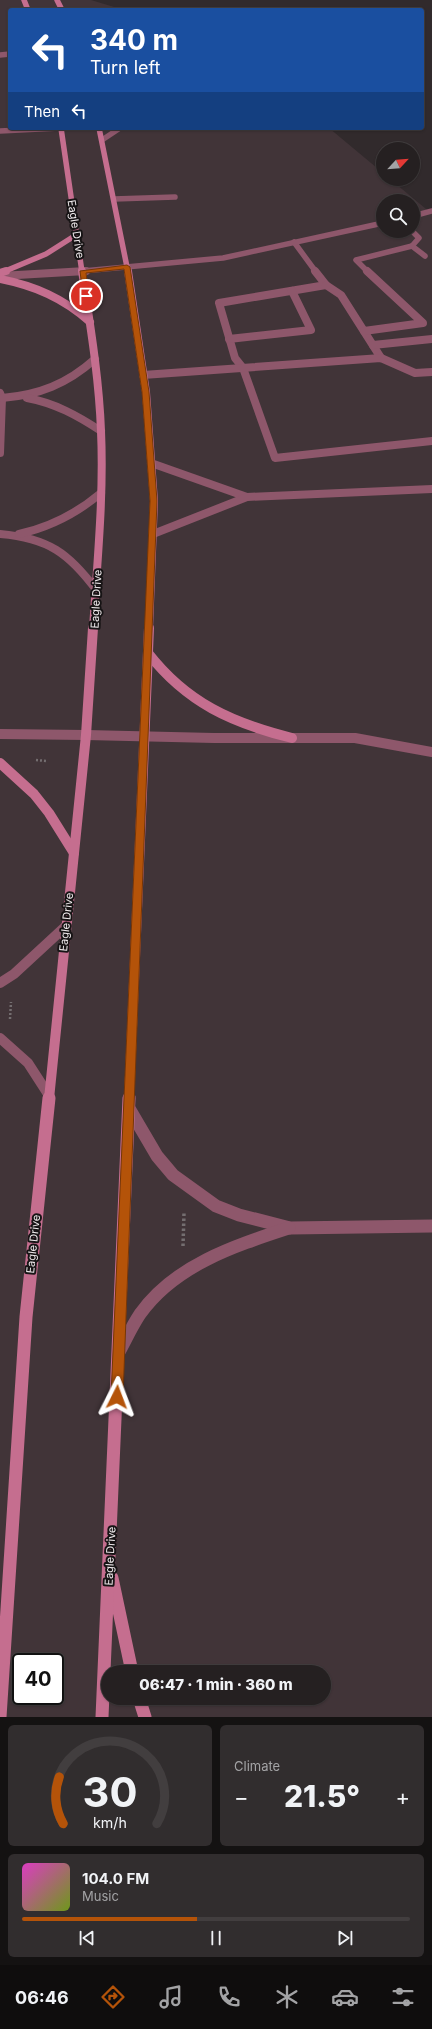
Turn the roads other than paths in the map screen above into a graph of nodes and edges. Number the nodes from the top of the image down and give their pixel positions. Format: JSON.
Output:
{"nodes":[{"id":1,"x":0,"y":124,"type":"edge"},
{"id":2,"x":21,"y":130,"type":"edge"},
{"id":3,"x":60,"y":130,"type":"edge"},
{"id":4,"x":100,"y":130,"type":"edge"},
{"id":5,"x":117,"y":130,"type":"edge"},
{"id":6,"x":1,"y":131,"type":"edge"},
{"id":7,"x":102,"y":140,"type":"junction"},
{"id":8,"x":175,"y":197,"type":"dead end"},
{"id":9,"x":114,"y":199,"type":"junction"},
{"id":10,"x":432,"y":211,"type":"edge"},
{"id":11,"x":420,"y":214,"type":"edge"},
{"id":12,"x":376,"y":225,"type":"edge"},
{"id":13,"x":76,"y":235,"type":"junction"},
{"id":14,"x":419,"y":238,"type":"edge"},
{"id":15,"x":294,"y":242,"type":"junction"},
{"id":16,"x":412,"y":246,"type":"junction"},
{"id":17,"x":425,"y":256,"type":"dead end"},
{"id":18,"x":127,"y":267,"type":"junction"},
{"id":19,"x":83,"y":271,"type":"junction"},
{"id":20,"x":0,"y":273,"type":"edge"},
{"id":21,"x":0,"y":278,"type":"edge"},
{"id":22,"x":326,"y":285,"type":"junction"},
{"id":23,"x":292,"y":291,"type":"junction"},
{"id":24,"x":90,"y":322,"type":"junction"},
{"id":25,"x":364,"y":331,"type":"junction"},
{"id":26,"x":229,"y":339,"type":"junction"},
{"id":27,"x":432,"y":339,"type":"edge"},
{"id":28,"x":373,"y":345,"type":"junction"},
{"id":29,"x":381,"y":358,"type":"junction"},
{"id":30,"x":95,"y":359,"type":"junction"},
{"id":31,"x":243,"y":368,"type":"junction"},
{"id":32,"x":432,"y":372,"type":"edge"},
{"id":33,"x":143,"y":375,"type":"junction"},
{"id":34,"x":1,"y":396,"type":"edge"},
{"id":35,"x":21,"y":397,"type":"junction"},
{"id":36,"x":0,"y":429,"type":"edge"},
{"id":37,"x":101,"y":431,"type":"junction"},
{"id":38,"x":432,"y":441,"type":"edge"},
{"id":39,"x":0,"y":452,"type":"edge"},
{"id":40,"x":151,"y":463,"type":"junction"},
{"id":41,"x":432,"y":489,"type":"edge"},
{"id":42,"x":102,"y":493,"type":"junction"},
{"id":43,"x":247,"y":497,"type":"junction"},
{"id":44,"x":0,"y":534,"type":"edge"},
{"id":45,"x":153,"y":534,"type":"junction"},
{"id":46,"x":17,"y":535,"type":"junction"},
{"id":47,"x":97,"y":591,"type":"junction"},
{"id":48,"x":148,"y":653,"type":"junction"},
{"id":49,"x":0,"y":734,"type":"edge"},
{"id":50,"x":86,"y":735,"type":"junction"},
{"id":51,"x":144,"y":736,"type":"junction"},
{"id":52,"x":292,"y":738,"type":"junction"},
{"id":53,"x":432,"y":752,"type":"edge"},
{"id":54,"x":0,"y":763,"type":"edge"},
{"id":55,"x":74,"y":853,"type":"junction"},
{"id":56,"x":66,"y":926,"type":"junction"},
{"id":57,"x":0,"y":983,"type":"edge"},
{"id":58,"x":0,"y":1038,"type":"edge"},
{"id":59,"x":48,"y":1094,"type":"junction"},
{"id":60,"x":130,"y":1110,"type":"junction"},
{"id":61,"x":432,"y":1226,"type":"edge"},
{"id":62,"x":290,"y":1228,"type":"junction"},
{"id":63,"x":119,"y":1352,"type":"junction"},
{"id":64,"x":110,"y":1563,"type":"junction"},
{"id":65,"x":131,"y":1665,"type":"edge"},
{"id":66,"x":141,"y":1705,"type":"edge"},
{"id":67,"x":0,"y":1717,"type":"edge"},
{"id":68,"x":102,"y":1717,"type":"edge"},
{"id":69,"x":145,"y":1717,"type":"edge"}],
"edges":[{"from":1,"to":6,"type":"street"},
{"from":2,"to":6,"type":"street"},
{"from":3,"to":13,"type":"street","name":"Eagle Drive"},
{"from":4,"to":7,"type":"street","name":"Eagle Drive"},
{"from":5,"to":7,"type":"street"},
{"from":7,"to":9,"type":"street","name":"Eagle Drive"},
{"from":8,"to":9,"type":"street"},
{"from":9,"to":18,"type":"street","name":"Eagle Drive"},
{"from":10,"to":11,"type":"street"},
{"from":12,"to":15,"type":"street"},
{"from":13,"to":19,"type":"street","name":"Eagle Drive"},
{"from":13,"to":20,"type":"street"},
{"from":14,"to":16,"type":"street"},
{"from":15,"to":18,"type":"street"},
{"from":15,"to":22,"type":"street"},
{"from":16,"to":17,"type":"street"},
{"from":16,"to":25,"type":"street"},
{"from":18,"to":19,"type":"street"},
{"from":18,"to":33,"type":"street","name":"Eagle Drive"},
{"from":19,"to":21,"type":"street"},
{"from":19,"to":24,"type":"street","name":"Eagle Drive"},
{"from":21,"to":24,"type":"street"},
{"from":22,"to":23,"type":"street"},
{"from":22,"to":25,"type":"street"},
{"from":23,"to":26,"type":"street"},
{"from":23,"to":26,"type":"street"},
{"from":24,"to":30,"type":"street","name":"Eagle Drive"},
{"from":25,"to":28,"type":"street"},
{"from":26,"to":31,"type":"street"},
{"from":27,"to":28,"type":"street"},
{"from":28,"to":29,"type":"street"},
{"from":29,"to":31,"type":"street"},
{"from":29,"to":32,"type":"street"},
{"from":30,"to":35,"type":"street"},
{"from":30,"to":37,"type":"street","name":"Eagle Drive"},
{"from":31,"to":33,"type":"street"},
{"from":31,"to":38,"type":"street"},
{"from":33,"to":40,"type":"street","name":"Eagle Drive"},
{"from":34,"to":35,"type":"street"},
{"from":34,"to":36,"type":"street"},
{"from":35,"to":37,"type":"street"},
{"from":36,"to":39,"type":"street"},
{"from":37,"to":42,"type":"street","name":"Eagle Drive"},
{"from":40,"to":43,"type":"street"},
{"from":40,"to":45,"type":"street","name":"Eagle Drive"},
{"from":41,"to":43,"type":"street"},
{"from":42,"to":46,"type":"street"},
{"from":42,"to":47,"type":"street","name":"Eagle Drive"},
{"from":43,"to":45,"type":"street"},
{"from":44,"to":46,"type":"street"},
{"from":45,"to":48,"type":"street","name":"Eagle Drive"},
{"from":46,"to":47,"type":"street"},
{"from":47,"to":50,"type":"street","name":"Eagle Drive"},
{"from":48,"to":51,"type":"street","name":"Eagle Drive"},
{"from":48,"to":52,"type":"street"},
{"from":49,"to":50,"type":"street"},
{"from":50,"to":51,"type":"street"},
{"from":50,"to":55,"type":"street","name":"Eagle Drive"},
{"from":51,"to":52,"type":"street"},
{"from":51,"to":60,"type":"street","name":"Eagle Drive"},
{"from":52,"to":53,"type":"street"},
{"from":54,"to":55,"type":"street"},
{"from":55,"to":56,"type":"street","name":"Eagle Drive"},
{"from":56,"to":57,"type":"street"},
{"from":56,"to":59,"type":"street","name":"Eagle Drive"},
{"from":58,"to":59,"type":"street"},
{"from":59,"to":67,"type":"street","name":"Eagle Drive"},
{"from":60,"to":62,"type":"street"},
{"from":60,"to":63,"type":"street","name":"Eagle Drive"},
{"from":61,"to":62,"type":"street"},
{"from":62,"to":63,"type":"street"},
{"from":63,"to":64,"type":"street","name":"Eagle Drive"},
{"from":64,"to":65,"type":"street"},
{"from":64,"to":68,"type":"street","name":"Eagle Drive"},
{"from":66,"to":69,"type":"street"}]}
